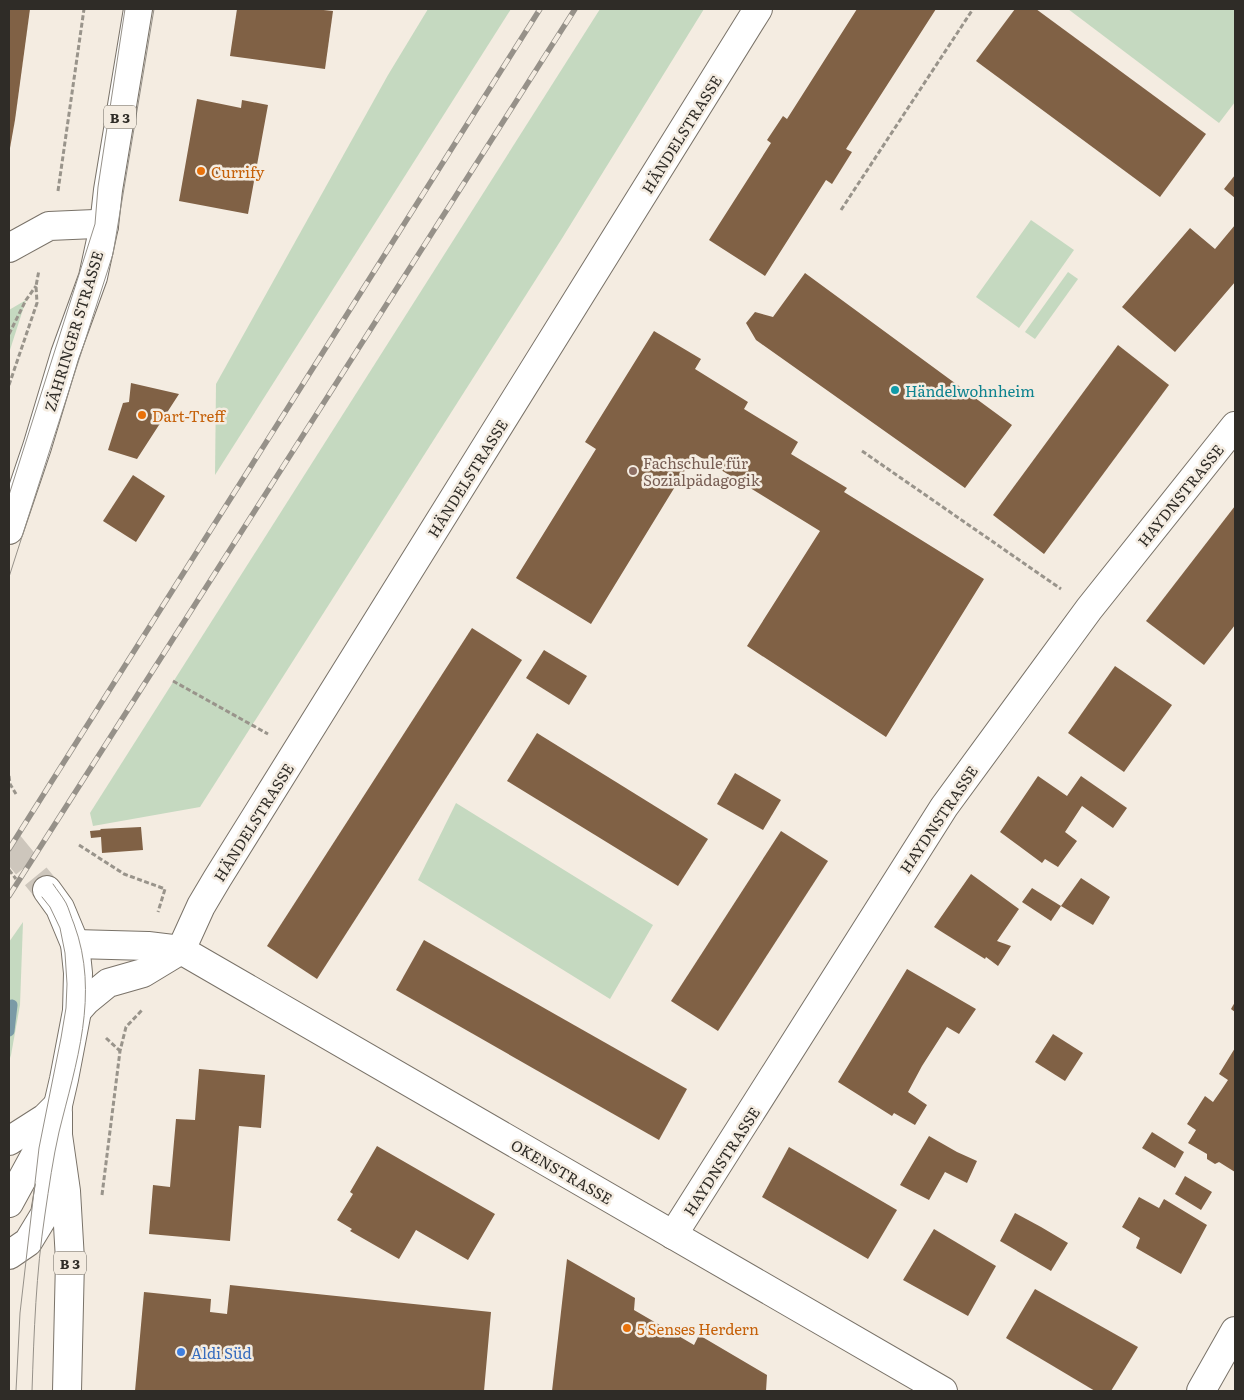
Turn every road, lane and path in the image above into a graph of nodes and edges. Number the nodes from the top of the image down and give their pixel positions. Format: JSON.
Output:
{"nodes":[{"id":1,"x":84,"y":9,"type":"edge"},
{"id":2,"x":138,"y":9,"type":"edge"},
{"id":3,"x":758,"y":9,"type":"edge"},
{"id":4,"x":973,"y":9,"type":"edge"},
{"id":5,"x":58,"y":196,"type":"dead end"},
{"id":6,"x":841,"y":210,"type":"dead end"},
{"id":7,"x":104,"y":226,"type":"junction"},
{"id":8,"x":9,"y":248,"type":"edge"},
{"id":9,"x":9,"y":334,"type":"edge"},
{"id":10,"x":9,"y":385,"type":"edge"},
{"id":11,"x":1235,"y":426,"type":"edge"},
{"id":12,"x":862,"y":451,"type":"dead end"},
{"id":13,"x":9,"y":530,"type":"edge"},
{"id":14,"x":1089,"y":609,"type":"junction"},
{"id":15,"x":174,"y":681,"type":"dead end"},
{"id":16,"x":268,"y":734,"type":"dead end"},
{"id":17,"x":9,"y":776,"type":"edge"},
{"id":18,"x":16,"y":794,"type":"dead end"},
{"id":19,"x":78,"y":845,"type":"dead end"},
{"id":20,"x":9,"y":870,"type":"edge"},
{"id":21,"x":20,"y":883,"type":"dead end"},
{"id":22,"x":165,"y":889,"type":"dead end"},
{"id":23,"x":47,"y":890,"type":"tunnel mouth"},
{"id":24,"x":75,"y":944,"type":"junction"},
{"id":25,"x":181,"y":950,"type":"junction"},
{"id":26,"x":143,"y":973,"type":"junction"},
{"id":27,"x":77,"y":1011,"type":"junction"},
{"id":28,"x":58,"y":1105,"type":"junction"},
{"id":29,"x":58,"y":1135,"type":"junction"},
{"id":30,"x":9,"y":1141,"type":"edge"},
{"id":31,"x":9,"y":1203,"type":"edge"},
{"id":32,"x":101,"y":1204,"type":"dead end"},
{"id":33,"x":673,"y":1235,"type":"junction"},
{"id":34,"x":9,"y":1255,"type":"edge"},
{"id":35,"x":1235,"y":1331,"type":"edge"},
{"id":36,"x":67,"y":1391,"type":"edge"},
{"id":37,"x":943,"y":1391,"type":"edge"},
{"id":38,"x":1201,"y":1391,"type":"edge"}],
"edges":[{"from":1,"to":5,"type":"path"},
{"from":2,"to":7,"type":"street","name":"ZÄHRINGER STRASSE","number":"B 3"},
{"from":3,"to":25,"type":"street","name":"HÄNDELSTRASSE"},
{"from":4,"to":6,"type":"path"},
{"from":7,"to":8,"type":"street"},
{"from":7,"to":13,"type":"street","name":"ZÄHRINGER STRASSE","number":"B 3"},
{"from":9,"to":10,"type":"path"},
{"from":11,"to":14,"type":"street","name":"HAYDNSTRASSE"},
{"from":12,"to":14,"type":"path"},
{"from":14,"to":33,"type":"street","name":"HAYDNSTRASSE"},
{"from":15,"to":16,"type":"path"},
{"from":17,"to":18,"type":"path"},
{"from":19,"to":22,"type":"path"},
{"from":20,"to":21,"type":"path"},
{"from":23,"to":24,"type":"street","number":"B 3"},
{"from":24,"to":25,"type":"street","name":"OKENSTRASSE"},
{"from":24,"to":27,"type":"street","number":"B 3"},
{"from":25,"to":26,"type":"street"},
{"from":25,"to":33,"type":"street","name":"OKENSTRASSE"},
{"from":26,"to":27,"type":"street"},
{"from":26,"to":32,"type":"path"},
{"from":27,"to":28,"type":"street","number":"B 3"},
{"from":28,"to":29,"type":"street","number":"B 3"},
{"from":28,"to":30,"type":"street"},
{"from":28,"to":31,"type":"street","number":"B 3"},
{"from":29,"to":34,"type":"street"},
{"from":29,"to":36,"type":"street","number":"B 3"},
{"from":33,"to":37,"type":"street","name":"OKENSTRASSE"},
{"from":35,"to":38,"type":"street"}]}
